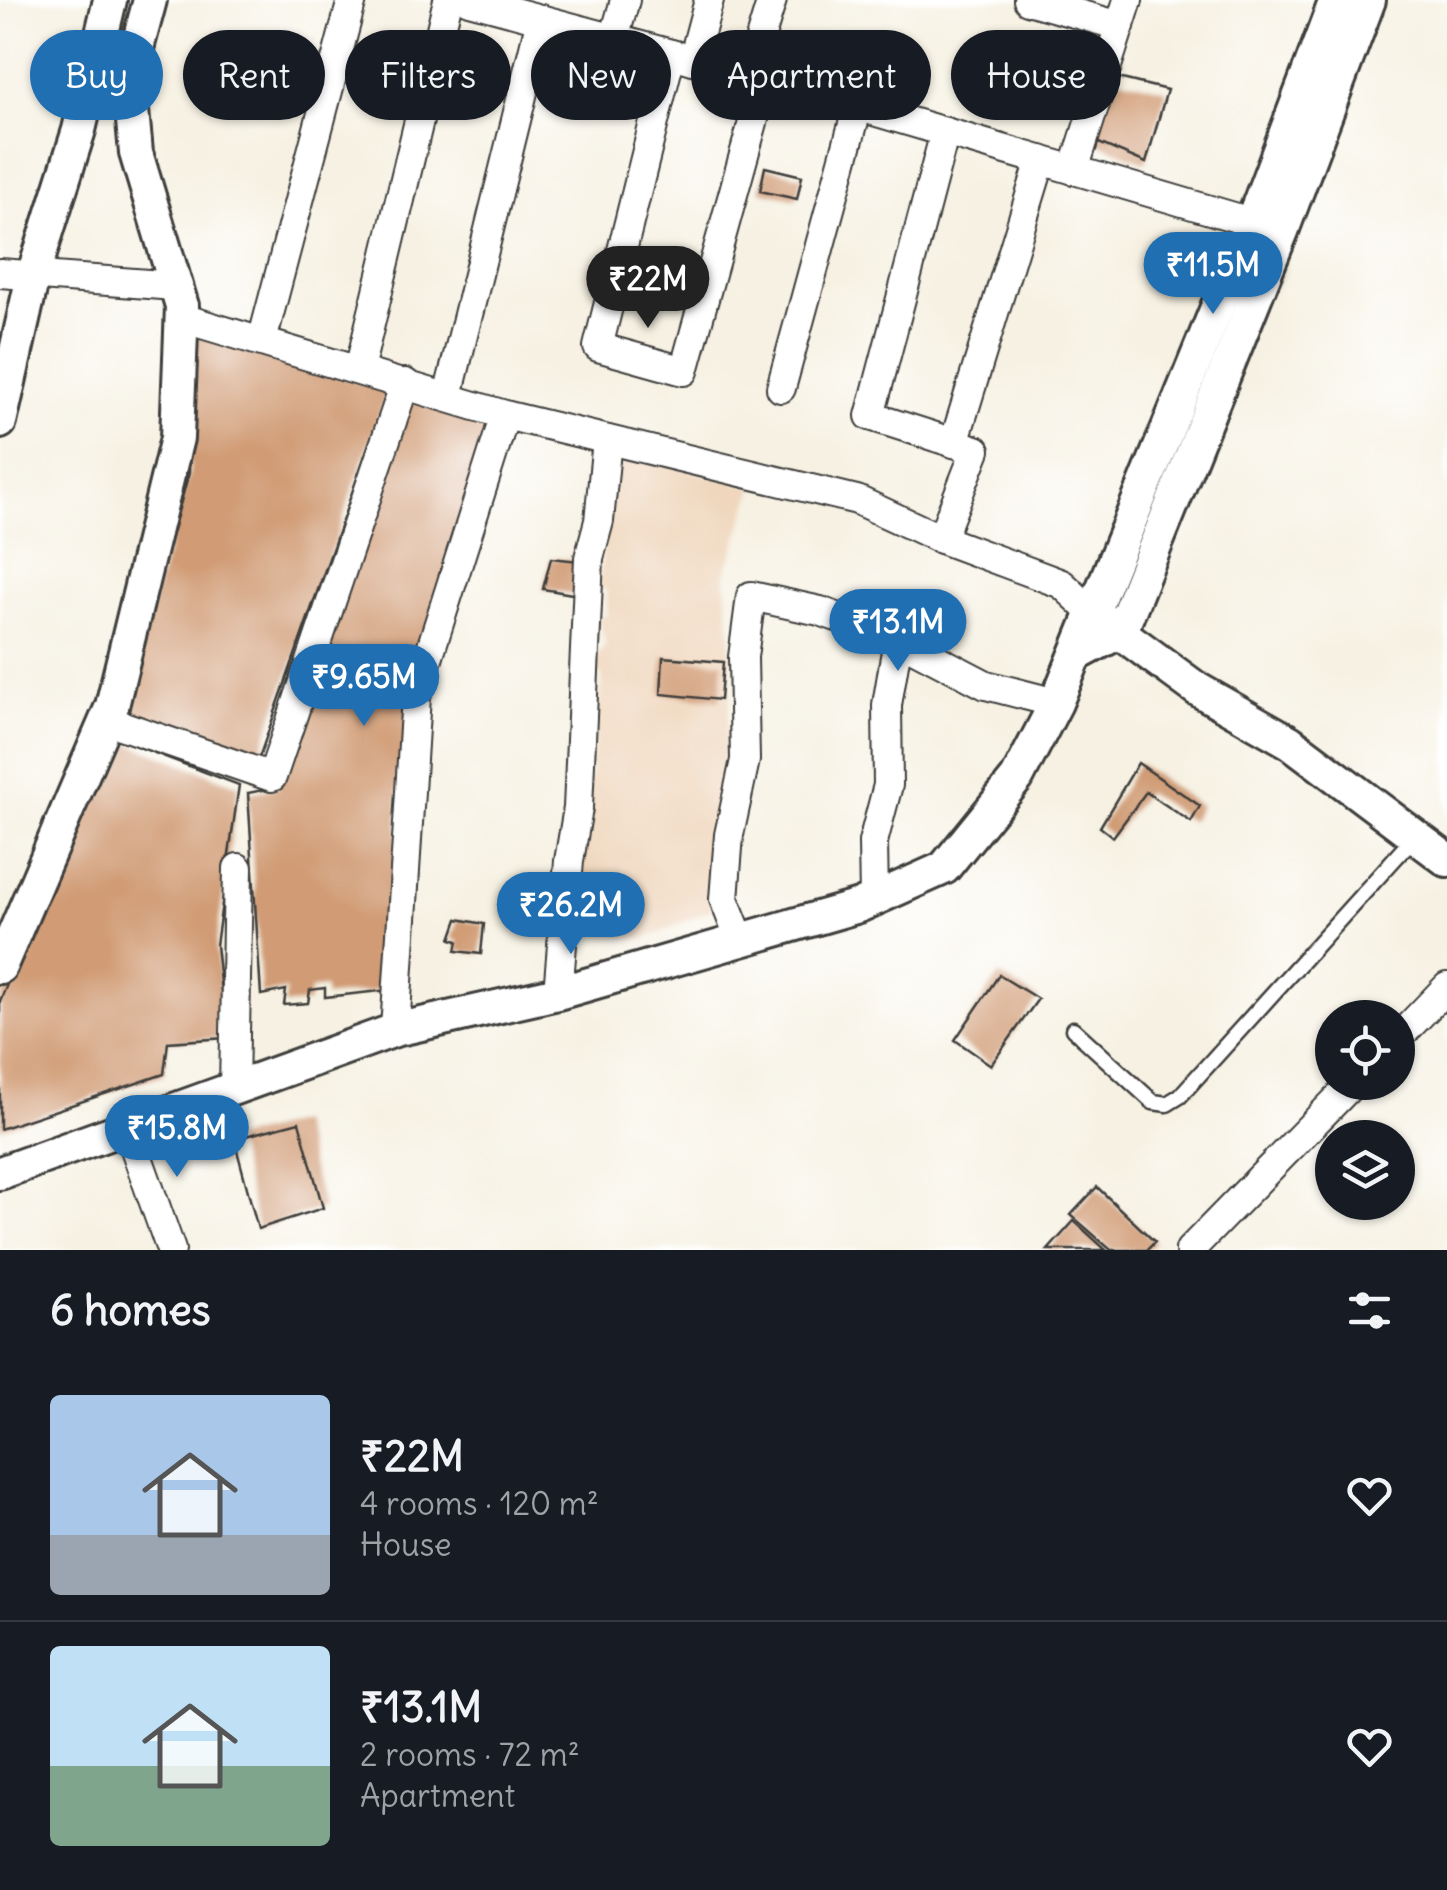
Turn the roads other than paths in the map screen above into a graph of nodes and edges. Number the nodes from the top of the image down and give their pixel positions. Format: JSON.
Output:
{"nodes":[{"id":1,"x":110,"y":0,"type":"edge"},
{"id":2,"x":150,"y":0,"type":"edge"},
{"id":3,"x":352,"y":0,"type":"edge"},
{"id":4,"x":448,"y":0,"type":"edge"},
{"id":5,"x":469,"y":0,"type":"edge"},
{"id":6,"x":625,"y":0,"type":"edge"},
{"id":7,"x":709,"y":0,"type":"edge"},
{"id":8,"x":772,"y":0,"type":"edge"},
{"id":9,"x":1028,"y":0,"type":"edge"},
{"id":10,"x":1336,"y":0,"type":"edge"},
{"id":11,"x":1369,"y":0,"type":"edge"},
{"id":12,"x":1124,"y":13,"type":"edge"},
{"id":13,"x":541,"y":19,"type":"junction"},
{"id":14,"x":142,"y":30,"type":"edge"},
{"id":15,"x":581,"y":30,"type":"edge"},
{"id":16,"x":617,"y":30,"type":"edge"},
{"id":17,"x":766,"y":30,"type":"edge"},
{"id":18,"x":671,"y":53,"type":"edge"},
{"id":19,"x":682,"y":56,"type":"junction"},
{"id":20,"x":691,"y":59,"type":"edge"},
{"id":21,"x":89,"y":120,"type":"edge"},
{"id":22,"x":135,"y":120,"type":"edge"},
{"id":23,"x":746,"y":120,"type":"edge"},
{"id":24,"x":854,"y":120,"type":"edge"},
{"id":25,"x":905,"y":120,"type":"edge"},
{"id":26,"x":79,"y":130,"type":"junction"},
{"id":27,"x":945,"y":132,"type":"junction"},
{"id":28,"x":1041,"y":160,"type":"junction"},
{"id":29,"x":1074,"y":170,"type":"junction"},
{"id":30,"x":1267,"y":227,"type":"junction"},
{"id":31,"x":16,"y":274,"type":"edge"},
{"id":32,"x":179,"y":302,"type":"junction"},
{"id":33,"x":262,"y":341,"type":"junction"},
{"id":34,"x":359,"y":370,"type":"junction"},
{"id":35,"x":405,"y":383,"type":"junction"},
{"id":36,"x":781,"y":388,"type":"dead end"},
{"id":37,"x":448,"y":396,"type":"junction"},
{"id":38,"x":505,"y":415,"type":"junction"},
{"id":39,"x":0,"y":422,"type":"edge"},
{"id":40,"x":606,"y":440,"type":"junction"},
{"id":41,"x":954,"y":443,"type":"junction"},
{"id":42,"x":940,"y":539,"type":"junction"},
{"id":43,"x":1093,"y":613,"type":"junction"},
{"id":44,"x":1121,"y":630,"type":"junction"},
{"id":45,"x":898,"y":639,"type":"junction"},
{"id":46,"x":1078,"y":654,"type":"junction"},
{"id":47,"x":1056,"y":704,"type":"junction"},
{"id":48,"x":106,"y":720,"type":"junction"},
{"id":49,"x":1417,"y":834,"type":"junction"},
{"id":50,"x":1447,"y":860,"type":"edge"},
{"id":51,"x":238,"y":868,"type":"dead end"},
{"id":52,"x":874,"y":899,"type":"junction"},
{"id":53,"x":740,"y":942,"type":"junction"},
{"id":54,"x":0,"y":967,"type":"edge"},
{"id":55,"x":1447,"y":987,"type":"edge"},
{"id":56,"x":558,"y":993,"type":"junction"},
{"id":57,"x":1415,"y":1020,"type":"edge"},
{"id":58,"x":1073,"y":1029,"type":"dead end"},
{"id":59,"x":395,"y":1030,"type":"junction"},
{"id":60,"x":234,"y":1090,"type":"junction"},
{"id":61,"x":1336,"y":1100,"type":"edge"},
{"id":62,"x":128,"y":1129,"type":"junction"},
{"id":63,"x":0,"y":1173,"type":"edge"},
{"id":64,"x":171,"y":1250,"type":"edge"},
{"id":65,"x":1190,"y":1250,"type":"edge"}],
"edges":[{"from":1,"to":26,"type":"street"},
{"from":2,"to":14,"type":"street"},
{"from":3,"to":33,"type":"street"},
{"from":4,"to":34,"type":"street"},
{"from":5,"to":13,"type":"street"},
{"from":6,"to":16,"type":"street"},
{"from":7,"to":19,"type":"street"},
{"from":8,"to":17,"type":"street"},
{"from":9,"to":12,"type":"street"},
{"from":10,"to":30,"type":"street"},
{"from":11,"to":30,"type":"street"},
{"from":12,"to":29,"type":"street"},
{"from":13,"to":15,"type":"street"},
{"from":13,"to":37,"type":"street"},
{"from":18,"to":19,"type":"street"},
{"from":19,"to":20,"type":"street"},
{"from":19,"to":23,"type":"street"},
{"from":21,"to":26,"type":"street"},
{"from":22,"to":32,"type":"street"},
{"from":24,"to":36,"type":"street"},
{"from":25,"to":27,"type":"street"},
{"from":26,"to":31,"type":"street"},
{"from":27,"to":28,"type":"street"},
{"from":27,"to":41,"type":"street"},
{"from":28,"to":29,"type":"street"},
{"from":28,"to":41,"type":"street"},
{"from":29,"to":30,"type":"street"},
{"from":30,"to":43,"type":"street"},
{"from":30,"to":44,"type":"street"},
{"from":31,"to":32,"type":"street"},
{"from":31,"to":39,"type":"street"},
{"from":32,"to":33,"type":"street"},
{"from":32,"to":48,"type":"street"},
{"from":33,"to":34,"type":"street"},
{"from":34,"to":35,"type":"street"},
{"from":35,"to":37,"type":"street"},
{"from":35,"to":48,"type":"street"},
{"from":37,"to":38,"type":"street"},
{"from":38,"to":40,"type":"street"},
{"from":38,"to":59,"type":"street"},
{"from":40,"to":42,"type":"street"},
{"from":40,"to":56,"type":"street"},
{"from":41,"to":42,"type":"street"},
{"from":42,"to":43,"type":"street"},
{"from":43,"to":44,"type":"street"},
{"from":43,"to":46,"type":"street"},
{"from":44,"to":46,"type":"street"},
{"from":44,"to":49,"type":"street"},
{"from":45,"to":47,"type":"street"},
{"from":45,"to":52,"type":"street"},
{"from":45,"to":53,"type":"street"},
{"from":46,"to":47,"type":"street"},
{"from":47,"to":52,"type":"street"},
{"from":48,"to":54,"type":"street"},
{"from":49,"to":50,"type":"street"},
{"from":49,"to":58,"type":"lane"},
{"from":51,"to":60,"type":"street"},
{"from":52,"to":53,"type":"street"},
{"from":53,"to":56,"type":"street"},
{"from":55,"to":57,"type":"street"},
{"from":56,"to":59,"type":"street"},
{"from":59,"to":60,"type":"street"},
{"from":60,"to":62,"type":"street"},
{"from":61,"to":65,"type":"street"},
{"from":62,"to":63,"type":"street"},
{"from":62,"to":64,"type":"street"}]}
